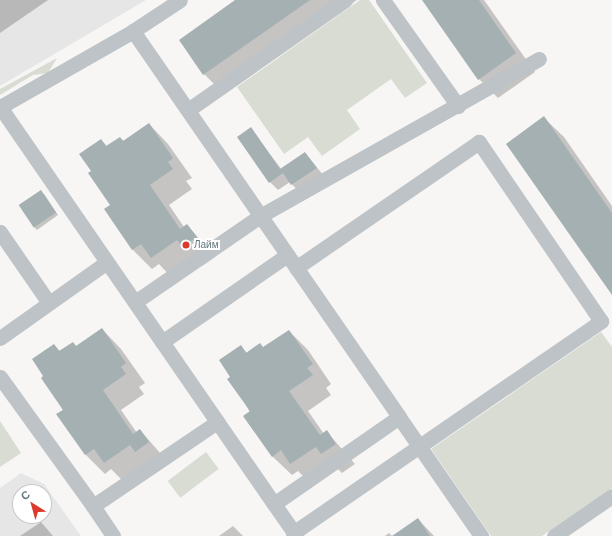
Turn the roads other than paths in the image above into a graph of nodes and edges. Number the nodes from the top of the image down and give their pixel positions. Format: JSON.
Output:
{"nodes":[{"id":1,"x":180,"y":0,"type":"edge"},
{"id":2,"x":345,"y":0,"type":"edge"},
{"id":3,"x":384,"y":0,"type":"edge"},
{"id":4,"x":133,"y":31,"type":"junction"},
{"id":5,"x":540,"y":59,"type":"dead end"},
{"id":6,"x":458,"y":106,"type":"junction"},
{"id":7,"x":188,"y":110,"type":"junction"},
{"id":8,"x":260,"y":216,"type":"junction"},
{"id":9,"x":0,"y":232,"type":"edge"},
{"id":10,"x":287,"y":255,"type":"junction"},
{"id":11,"x":107,"y":262,"type":"junction"},
{"id":12,"x":296,"y":268,"type":"junction"},
{"id":13,"x":135,"y":302,"type":"junction"},
{"id":14,"x":49,"y":303,"type":"junction"},
{"id":15,"x":0,"y":338,"type":"edge"},
{"id":16,"x":162,"y":342,"type":"junction"},
{"id":17,"x":2,"y":384,"type":"edge"},
{"id":18,"x":399,"y":417,"type":"junction"},
{"id":19,"x":217,"y":422,"type":"junction"},
{"id":20,"x":419,"y":446,"type":"junction"},
{"id":21,"x":612,"y":496,"type":"edge"},
{"id":22,"x":274,"y":504,"type":"junction"},
{"id":23,"x":93,"y":506,"type":"junction"},
{"id":24,"x":294,"y":534,"type":"edge"},
{"id":25,"x":113,"y":536,"type":"edge"},
{"id":26,"x":481,"y":536,"type":"edge"},
{"id":27,"x":554,"y":536,"type":"edge"}],
"edges":[{"from":1,"to":4,"type":"street"},
{"from":2,"to":7,"type":"street"},
{"from":3,"to":6,"type":"street"},
{"from":4,"to":7,"type":"street"},
{"from":4,"to":11,"type":"street"},
{"from":5,"to":6,"type":"street"},
{"from":6,"to":8,"type":"street"},
{"from":7,"to":8,"type":"street"},
{"from":8,"to":10,"type":"street"},
{"from":8,"to":13,"type":"street"},
{"from":9,"to":14,"type":"street"},
{"from":10,"to":12,"type":"street"},
{"from":10,"to":16,"type":"street"},
{"from":11,"to":13,"type":"street"},
{"from":11,"to":14,"type":"street"},
{"from":12,"to":18,"type":"street"},
{"from":12,"to":20,"type":"street"},
{"from":13,"to":16,"type":"street"},
{"from":14,"to":15,"type":"street"},
{"from":16,"to":19,"type":"street"},
{"from":17,"to":23,"type":"street"},
{"from":18,"to":20,"type":"street"},
{"from":18,"to":22,"type":"street"},
{"from":19,"to":22,"type":"street"},
{"from":19,"to":23,"type":"street"},
{"from":20,"to":24,"type":"street"},
{"from":20,"to":26,"type":"street"},
{"from":21,"to":27,"type":"street"},
{"from":22,"to":24,"type":"street"},
{"from":23,"to":25,"type":"street"}]}
